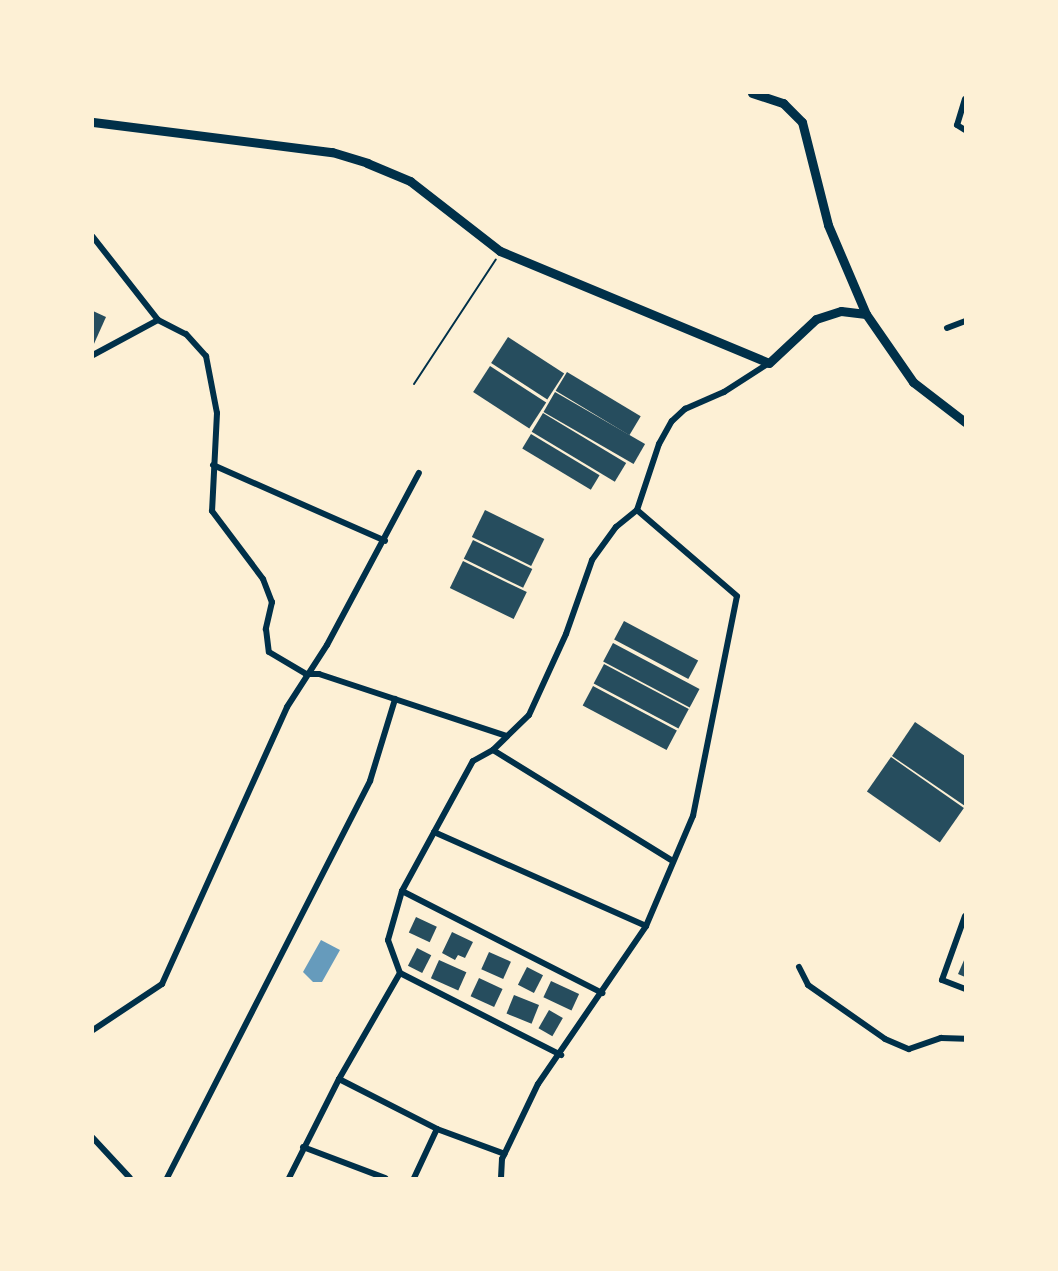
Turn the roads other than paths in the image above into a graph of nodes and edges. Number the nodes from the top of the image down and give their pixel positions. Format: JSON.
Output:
{"nodes":[{"id":1,"x":752,"y":93,"type":"edge"},
{"id":2,"x":965,"y":99,"type":"edge"},
{"id":3,"x":93,"y":122,"type":"edge"},
{"id":4,"x":965,"y":130,"type":"edge"},
{"id":5,"x":93,"y":237,"type":"edge"},
{"id":6,"x":866,"y":314,"type":"junction"},
{"id":7,"x":158,"y":320,"type":"junction"},
{"id":8,"x":965,"y":321,"type":"edge"},
{"id":9,"x":947,"y":328,"type":"dead end"},
{"id":10,"x":93,"y":355,"type":"edge"},
{"id":11,"x":770,"y":363,"type":"junction"},
{"id":12,"x":965,"y":422,"type":"edge"},
{"id":13,"x":213,"y":465,"type":"junction"},
{"id":14,"x":419,"y":473,"type":"dead end"},
{"id":15,"x":637,"y":510,"type":"junction"},
{"id":16,"x":385,"y":541,"type":"junction"},
{"id":17,"x":306,"y":674,"type":"junction"},
{"id":18,"x":395,"y":699,"type":"junction"},
{"id":19,"x":507,"y":736,"type":"junction"},
{"id":20,"x":493,"y":750,"type":"junction"},
{"id":21,"x":434,"y":832,"type":"junction"},
{"id":22,"x":673,"y":861,"type":"junction"},
{"id":23,"x":402,"y":891,"type":"junction"},
{"id":24,"x":965,"y":916,"type":"edge"},
{"id":25,"x":646,"y":926,"type":"junction"},
{"id":26,"x":799,"y":968,"type":"dead end"},
{"id":27,"x":400,"y":973,"type":"junction"},
{"id":28,"x":965,"y":989,"type":"edge"},
{"id":29,"x":602,"y":993,"type":"junction"},
{"id":30,"x":93,"y":1030,"type":"edge"},
{"id":31,"x":965,"y":1039,"type":"edge"},
{"id":32,"x":561,"y":1055,"type":"junction"},
{"id":33,"x":339,"y":1080,"type":"junction"},
{"id":34,"x":437,"y":1129,"type":"junction"},
{"id":35,"x":93,"y":1138,"type":"edge"},
{"id":36,"x":303,"y":1147,"type":"junction"},
{"id":37,"x":504,"y":1154,"type":"junction"},
{"id":38,"x":130,"y":1178,"type":"edge"},
{"id":39,"x":167,"y":1178,"type":"edge"},
{"id":40,"x":289,"y":1178,"type":"edge"},
{"id":41,"x":385,"y":1178,"type":"edge"},
{"id":42,"x":414,"y":1178,"type":"edge"},
{"id":43,"x":501,"y":1178,"type":"edge"}],
"edges":[{"from":1,"to":6,"type":"street"},
{"from":2,"to":4,"type":"street"},
{"from":3,"to":11,"type":"street"},
{"from":5,"to":7,"type":"street"},
{"from":6,"to":11,"type":"street"},
{"from":6,"to":12,"type":"street"},
{"from":7,"to":10,"type":"street"},
{"from":7,"to":13,"type":"street"},
{"from":8,"to":9,"type":"street"},
{"from":11,"to":15,"type":"street"},
{"from":13,"to":16,"type":"street"},
{"from":13,"to":17,"type":"street"},
{"from":14,"to":16,"type":"street"},
{"from":15,"to":19,"type":"street"},
{"from":15,"to":22,"type":"street"},
{"from":16,"to":17,"type":"street"},
{"from":17,"to":18,"type":"street"},
{"from":17,"to":30,"type":"street"},
{"from":18,"to":19,"type":"street"},
{"from":18,"to":39,"type":"street"},
{"from":19,"to":20,"type":"street"},
{"from":20,"to":21,"type":"street"},
{"from":20,"to":22,"type":"street"},
{"from":21,"to":23,"type":"street"},
{"from":21,"to":25,"type":"street"},
{"from":22,"to":25,"type":"street"},
{"from":23,"to":27,"type":"street"},
{"from":23,"to":29,"type":"street"},
{"from":24,"to":28,"type":"street"},
{"from":25,"to":29,"type":"street"},
{"from":26,"to":31,"type":"street"},
{"from":27,"to":32,"type":"street"},
{"from":27,"to":33,"type":"street"},
{"from":29,"to":32,"type":"street"},
{"from":32,"to":37,"type":"street"},
{"from":33,"to":34,"type":"street"},
{"from":33,"to":36,"type":"street"},
{"from":34,"to":37,"type":"street"},
{"from":34,"to":42,"type":"street"},
{"from":35,"to":38,"type":"street"},
{"from":36,"to":40,"type":"street"},
{"from":36,"to":41,"type":"street"},
{"from":37,"to":43,"type":"street"}]}
